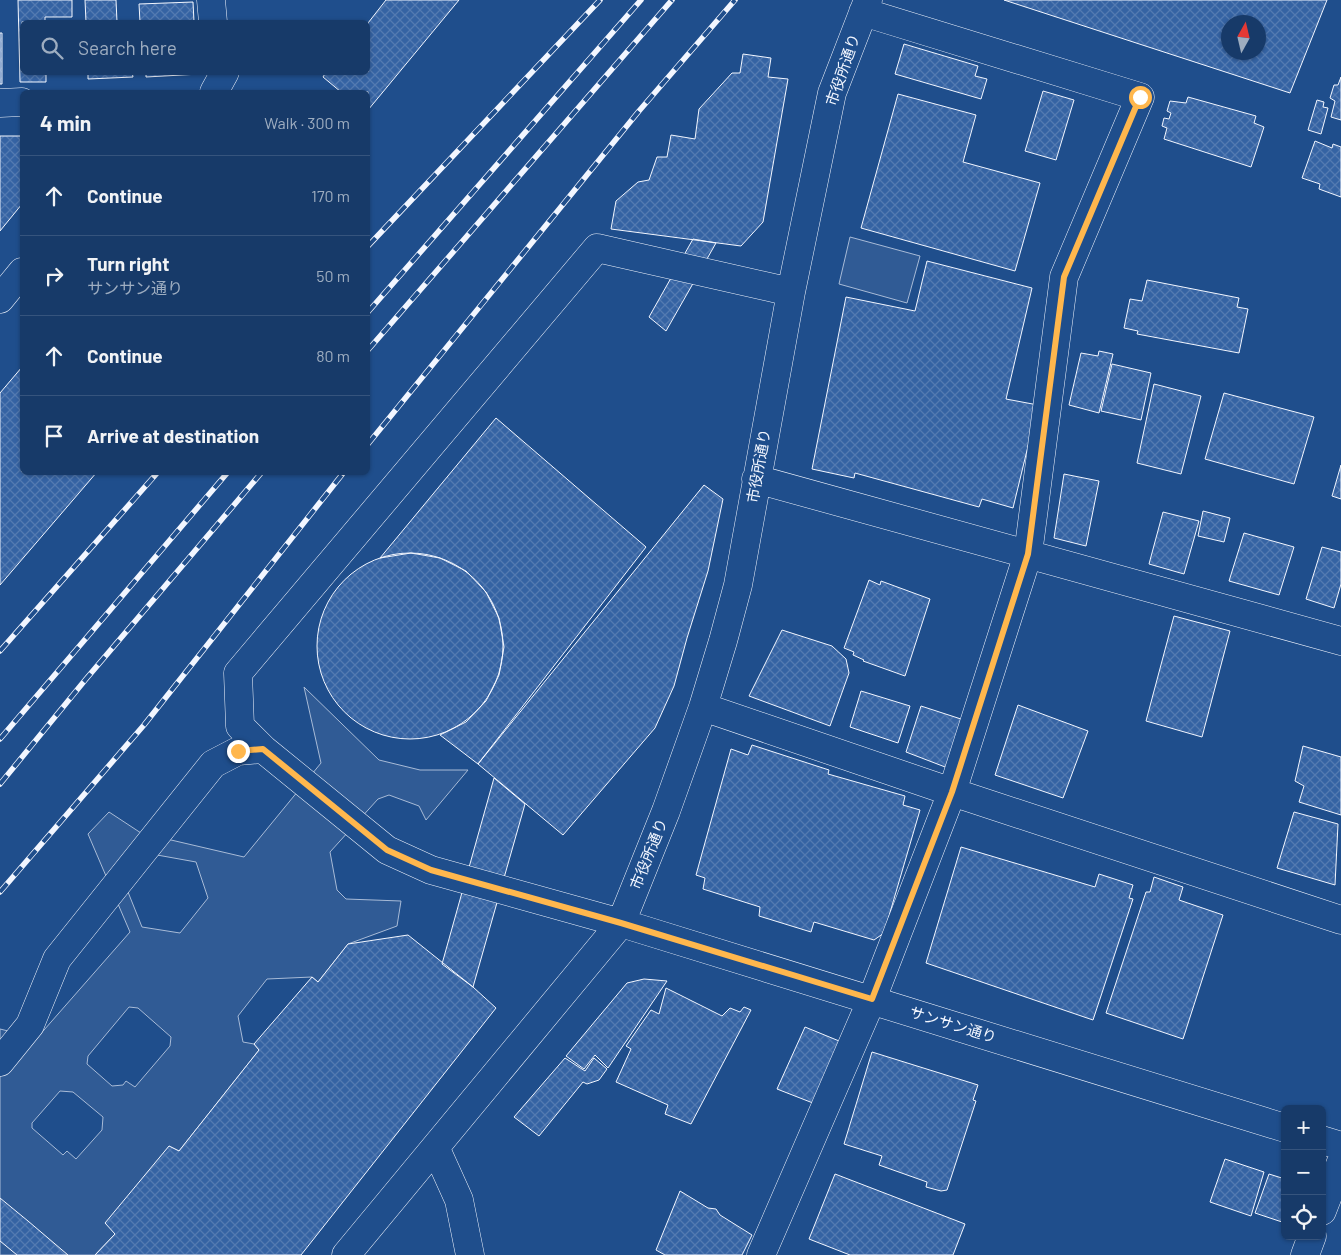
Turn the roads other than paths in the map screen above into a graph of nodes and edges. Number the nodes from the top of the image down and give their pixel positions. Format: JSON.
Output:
{"nodes":[{"id":1,"x":210,"y":0,"type":"edge"},
{"id":2,"x":866,"y":6,"type":"edge"},
{"id":3,"x":213,"y":20,"type":"edge"},
{"id":4,"x":223,"y":75,"type":"edge"},
{"id":5,"x":215,"y":90,"type":"edge"},
{"id":6,"x":20,"y":102,"type":"edge"},
{"id":7,"x":0,"y":103,"type":"edge"},
{"id":8,"x":20,"y":274,"type":"edge"},
{"id":9,"x":791,"y":292,"type":"junction"},
{"id":10,"x":0,"y":299,"type":"edge"},
{"id":11,"x":756,"y":479,"type":"junction"},
{"id":12,"x":1028,"y":554,"type":"junction"},
{"id":13,"x":1341,"y":640,"type":"edge"},
{"id":14,"x":703,"y":706,"type":"junction"},
{"id":15,"x":263,"y":749,"type":"junction"},
{"id":16,"x":952,"y":792,"type":"junction"},
{"id":17,"x":1341,"y":920,"type":"edge"},
{"id":18,"x":621,"y":923,"type":"junction"},
{"id":19,"x":872,"y":999,"type":"junction"},
{"id":20,"x":0,"y":1062,"type":"edge"},
{"id":21,"x":1281,"y":1127,"type":"edge"},
{"id":22,"x":1326,"y":1141,"type":"edge"},
{"id":23,"x":1341,"y":1146,"type":"edge"},
{"id":24,"x":436,"y":1149,"type":"junction"},
{"id":25,"x":1341,"y":1162,"type":"edge"},
{"id":26,"x":1326,"y":1201,"type":"edge"},
{"id":27,"x":1311,"y":1240,"type":"edge"},
{"id":28,"x":346,"y":1255,"type":"edge"},
{"id":29,"x":470,"y":1255,"type":"edge"},
{"id":30,"x":761,"y":1255,"type":"edge"},
{"id":31,"x":1305,"y":1255,"type":"edge"}],
"edges":[{"from":1,"to":3,"type":"street"},
{"from":2,"to":9,"type":"street","name":"市役所通り"},
{"from":2,"to":12,"type":"street"},
{"from":4,"to":5,"type":"street"},
{"from":6,"to":7,"type":"street"},
{"from":8,"to":10,"type":"street"},
{"from":9,"to":11,"type":"street","name":"市役所通り"},
{"from":9,"to":15,"type":"street","name":"サンサン通り"},
{"from":11,"to":12,"type":"street"},
{"from":11,"to":14,"type":"street","name":"市役所通り"},
{"from":12,"to":13,"type":"street"},
{"from":12,"to":16,"type":"street"},
{"from":14,"to":16,"type":"street"},
{"from":14,"to":18,"type":"street","name":"市役所通り"},
{"from":15,"to":18,"type":"street","name":"サンサン通り"},
{"from":15,"to":20,"type":"street"},
{"from":16,"to":17,"type":"street"},
{"from":16,"to":19,"type":"street"},
{"from":18,"to":19,"type":"street","name":"サンサン通り"},
{"from":18,"to":24,"type":"street","name":"市役所通り"},
{"from":19,"to":21,"type":"street","name":"サンサン通り"},
{"from":19,"to":30,"type":"street"},
{"from":22,"to":23,"type":"street"},
{"from":24,"to":28,"type":"street","name":"市役所通り"},
{"from":24,"to":29,"type":"street"},
{"from":25,"to":26,"type":"street"},
{"from":27,"to":31,"type":"street"}]}
